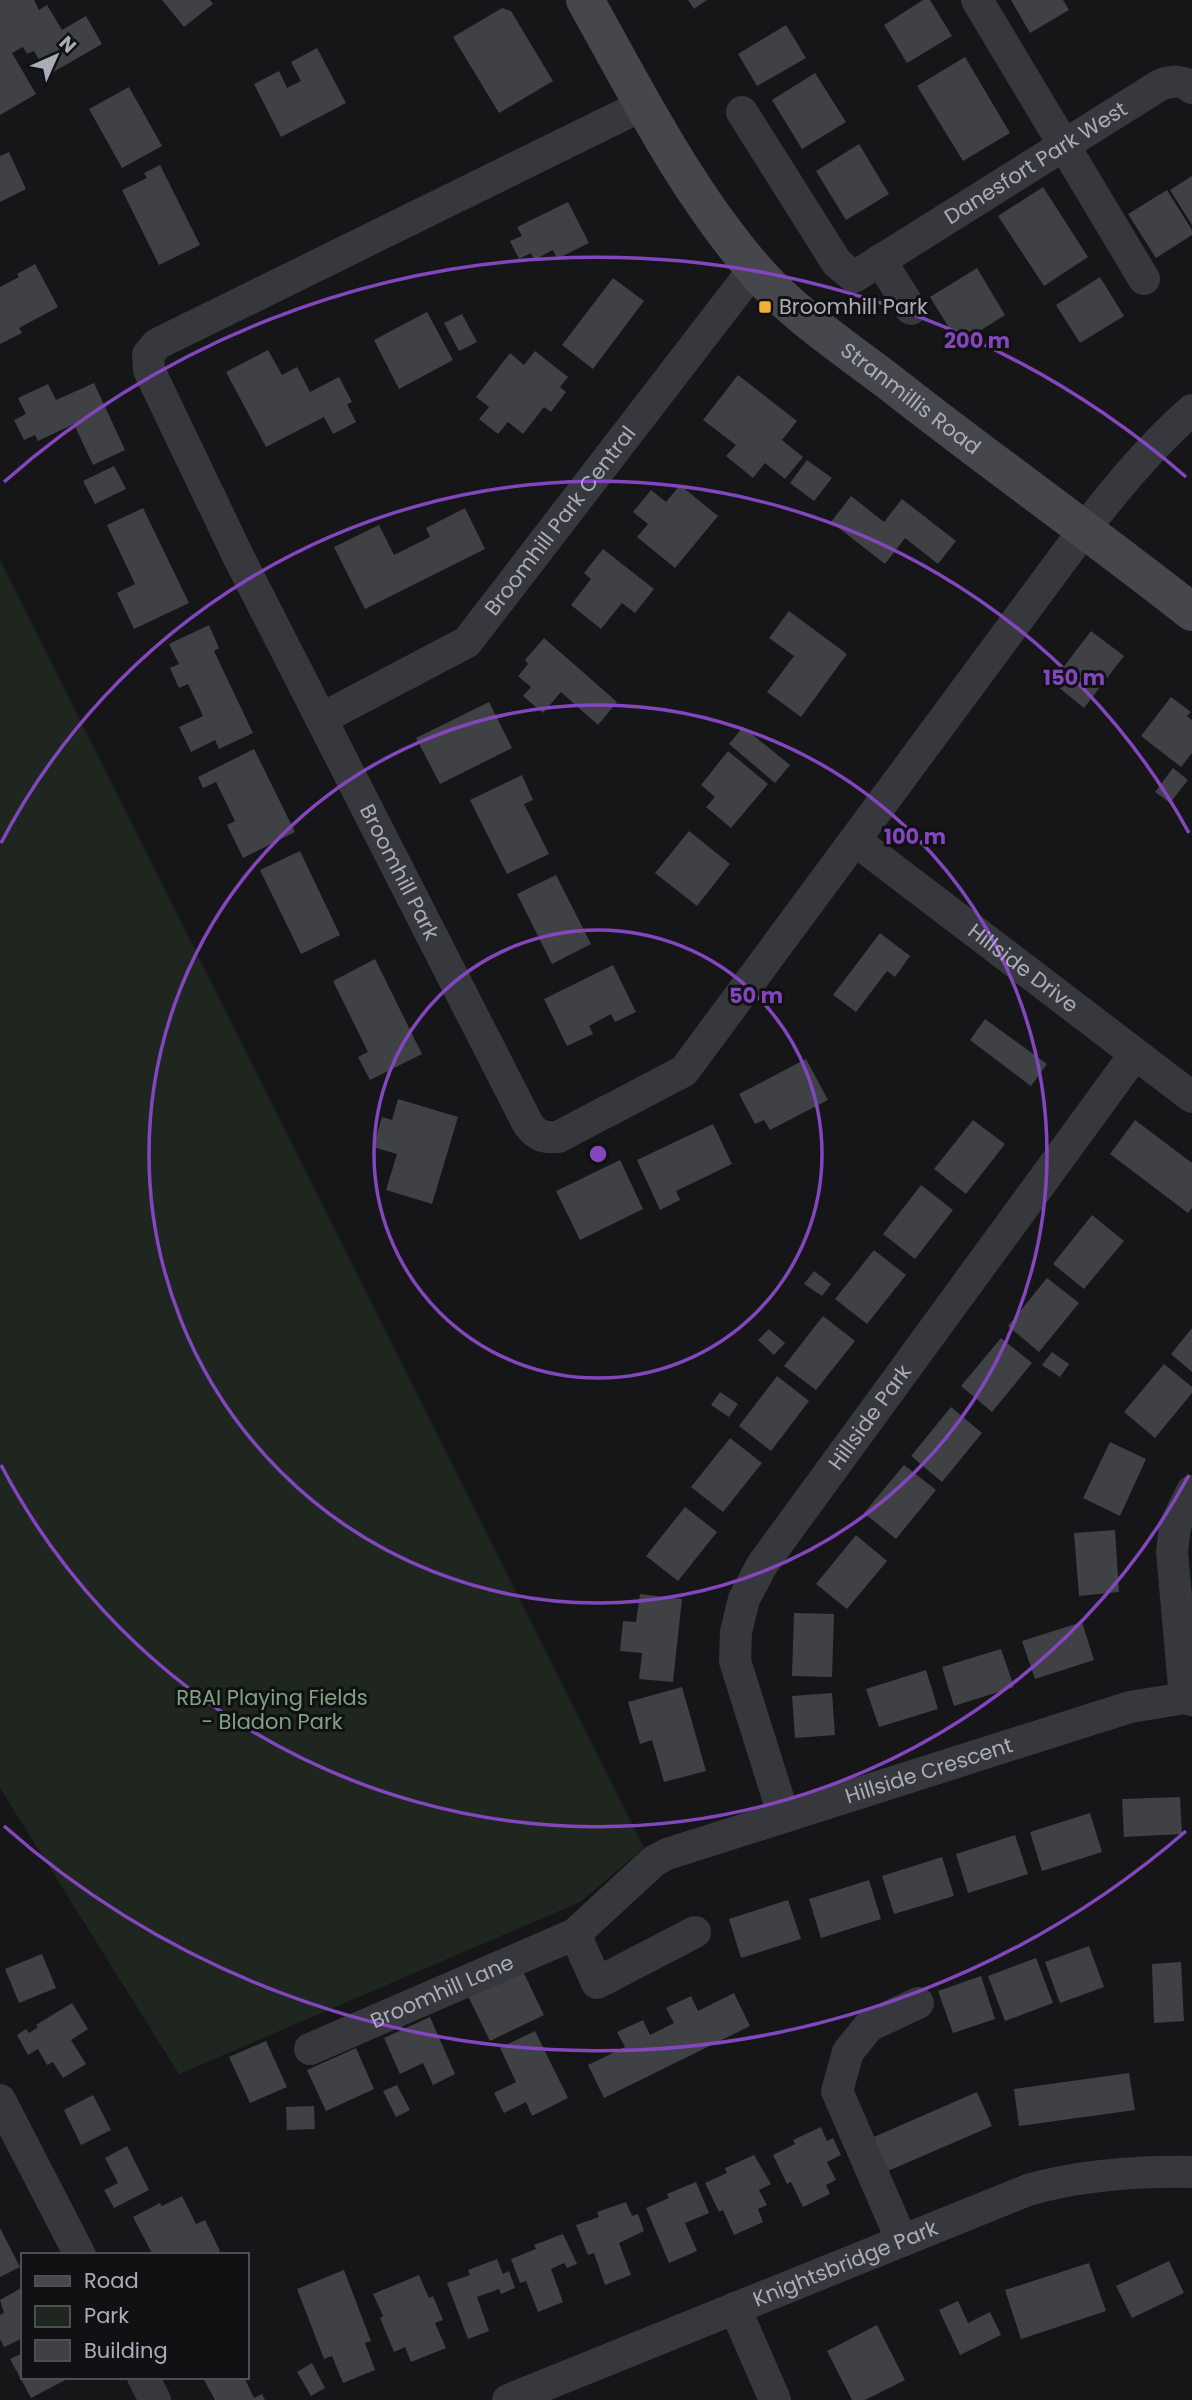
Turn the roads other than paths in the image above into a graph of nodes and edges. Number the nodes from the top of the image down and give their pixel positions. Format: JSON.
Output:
{"nodes":[{"id":1,"x":585,"y":0,"type":"edge"},
{"id":2,"x":977,"y":0,"type":"edge"},
{"id":3,"x":1192,"y":88,"type":"edge"},
{"id":4,"x":643,"y":105,"type":"junction"},
{"id":5,"x":742,"y":112,"type":"dead end"},
{"id":6,"x":1063,"y":146,"type":"junction"},
{"id":7,"x":867,"y":268,"type":"junction"},
{"id":8,"x":754,"y":269,"type":"junction"},
{"id":9,"x":1144,"y":279,"type":"dead end"},
{"id":10,"x":911,"y":309,"type":"dead end"},
{"id":11,"x":1192,"y":410,"type":"edge"},
{"id":12,"x":1084,"y":530,"type":"junction"},
{"id":13,"x":1192,"y":612,"type":"edge"},
{"id":14,"x":321,"y":719,"type":"junction"},
{"id":15,"x":856,"y":841,"type":"junction"},
{"id":16,"x":1135,"y":1054,"type":"junction"},
{"id":17,"x":1192,"y":1097,"type":"edge"},
{"id":18,"x":1192,"y":1491,"type":"edge"},
{"id":19,"x":1189,"y":1699,"type":"edge"},
{"id":20,"x":784,"y":1817,"type":"junction"},
{"id":21,"x":667,"y":1854,"type":"joint"},
{"id":22,"x":695,"y":1931,"type":"dead end"},
{"id":23,"x":575,"y":1934,"type":"junction"},
{"id":24,"x":918,"y":2003,"type":"dead end"},
{"id":25,"x":310,"y":2049,"type":"dead end"},
{"id":26,"x":0,"y":2100,"type":"edge"},
{"id":27,"x":1192,"y":2172,"type":"edge"},
{"id":28,"x":902,"y":2241,"type":"junction"},
{"id":29,"x":79,"y":2253,"type":"edge"},
{"id":30,"x":735,"y":2308,"type":"junction"},
{"id":31,"x":144,"y":2379,"type":"edge"},
{"id":32,"x":155,"y":2400,"type":"edge"},
{"id":33,"x":508,"y":2400,"type":"edge"},
{"id":34,"x":775,"y":2400,"type":"edge"}],
"edges":[{"from":1,"to":4,"type":"street","name":"Stranmillis Road"},
{"from":2,"to":6,"type":"street"},
{"from":3,"to":6,"type":"street","name":"Danesfort Park West"},
{"from":4,"to":8,"type":"street","name":"Stranmillis Road"},
{"from":4,"to":14,"type":"street","name":"Broomhill Park"},
{"from":5,"to":7,"type":"street"},
{"from":6,"to":7,"type":"street","name":"Danesfort Park West"},
{"from":6,"to":9,"type":"street"},
{"from":7,"to":10,"type":"street"},
{"from":8,"to":12,"type":"street","name":"Stranmillis Road"},
{"from":8,"to":14,"type":"street","name":"Broomhill Park Central"},
{"from":11,"to":12,"type":"street","name":"Broomhill Park"},
{"from":12,"to":13,"type":"street","name":"Stranmillis Road"},
{"from":12,"to":15,"type":"street","name":"Broomhill Park"},
{"from":14,"to":15,"type":"street","name":"Broomhill Park"},
{"from":15,"to":16,"type":"street","name":"Hillside Drive"},
{"from":16,"to":17,"type":"street","name":"Hillside Drive"},
{"from":16,"to":20,"type":"street","name":"Hillside Park"},
{"from":18,"to":19,"type":"street"},
{"from":19,"to":20,"type":"street","name":"Hillside Crescent"},
{"from":20,"to":21,"type":"street","name":"Hillside Crescent"},
{"from":21,"to":23,"type":"street","name":"Broomhill Lane"},
{"from":22,"to":23,"type":"street"},
{"from":23,"to":25,"type":"street","name":"Broomhill Lane"},
{"from":24,"to":28,"type":"street"},
{"from":26,"to":29,"type":"street"},
{"from":27,"to":28,"type":"street","name":"Knightsbridge Park"},
{"from":28,"to":30,"type":"street","name":"Knightsbridge Park"},
{"from":30,"to":33,"type":"street","name":"Knightsbridge Park"},
{"from":30,"to":34,"type":"street"},
{"from":31,"to":32,"type":"street"}]}
